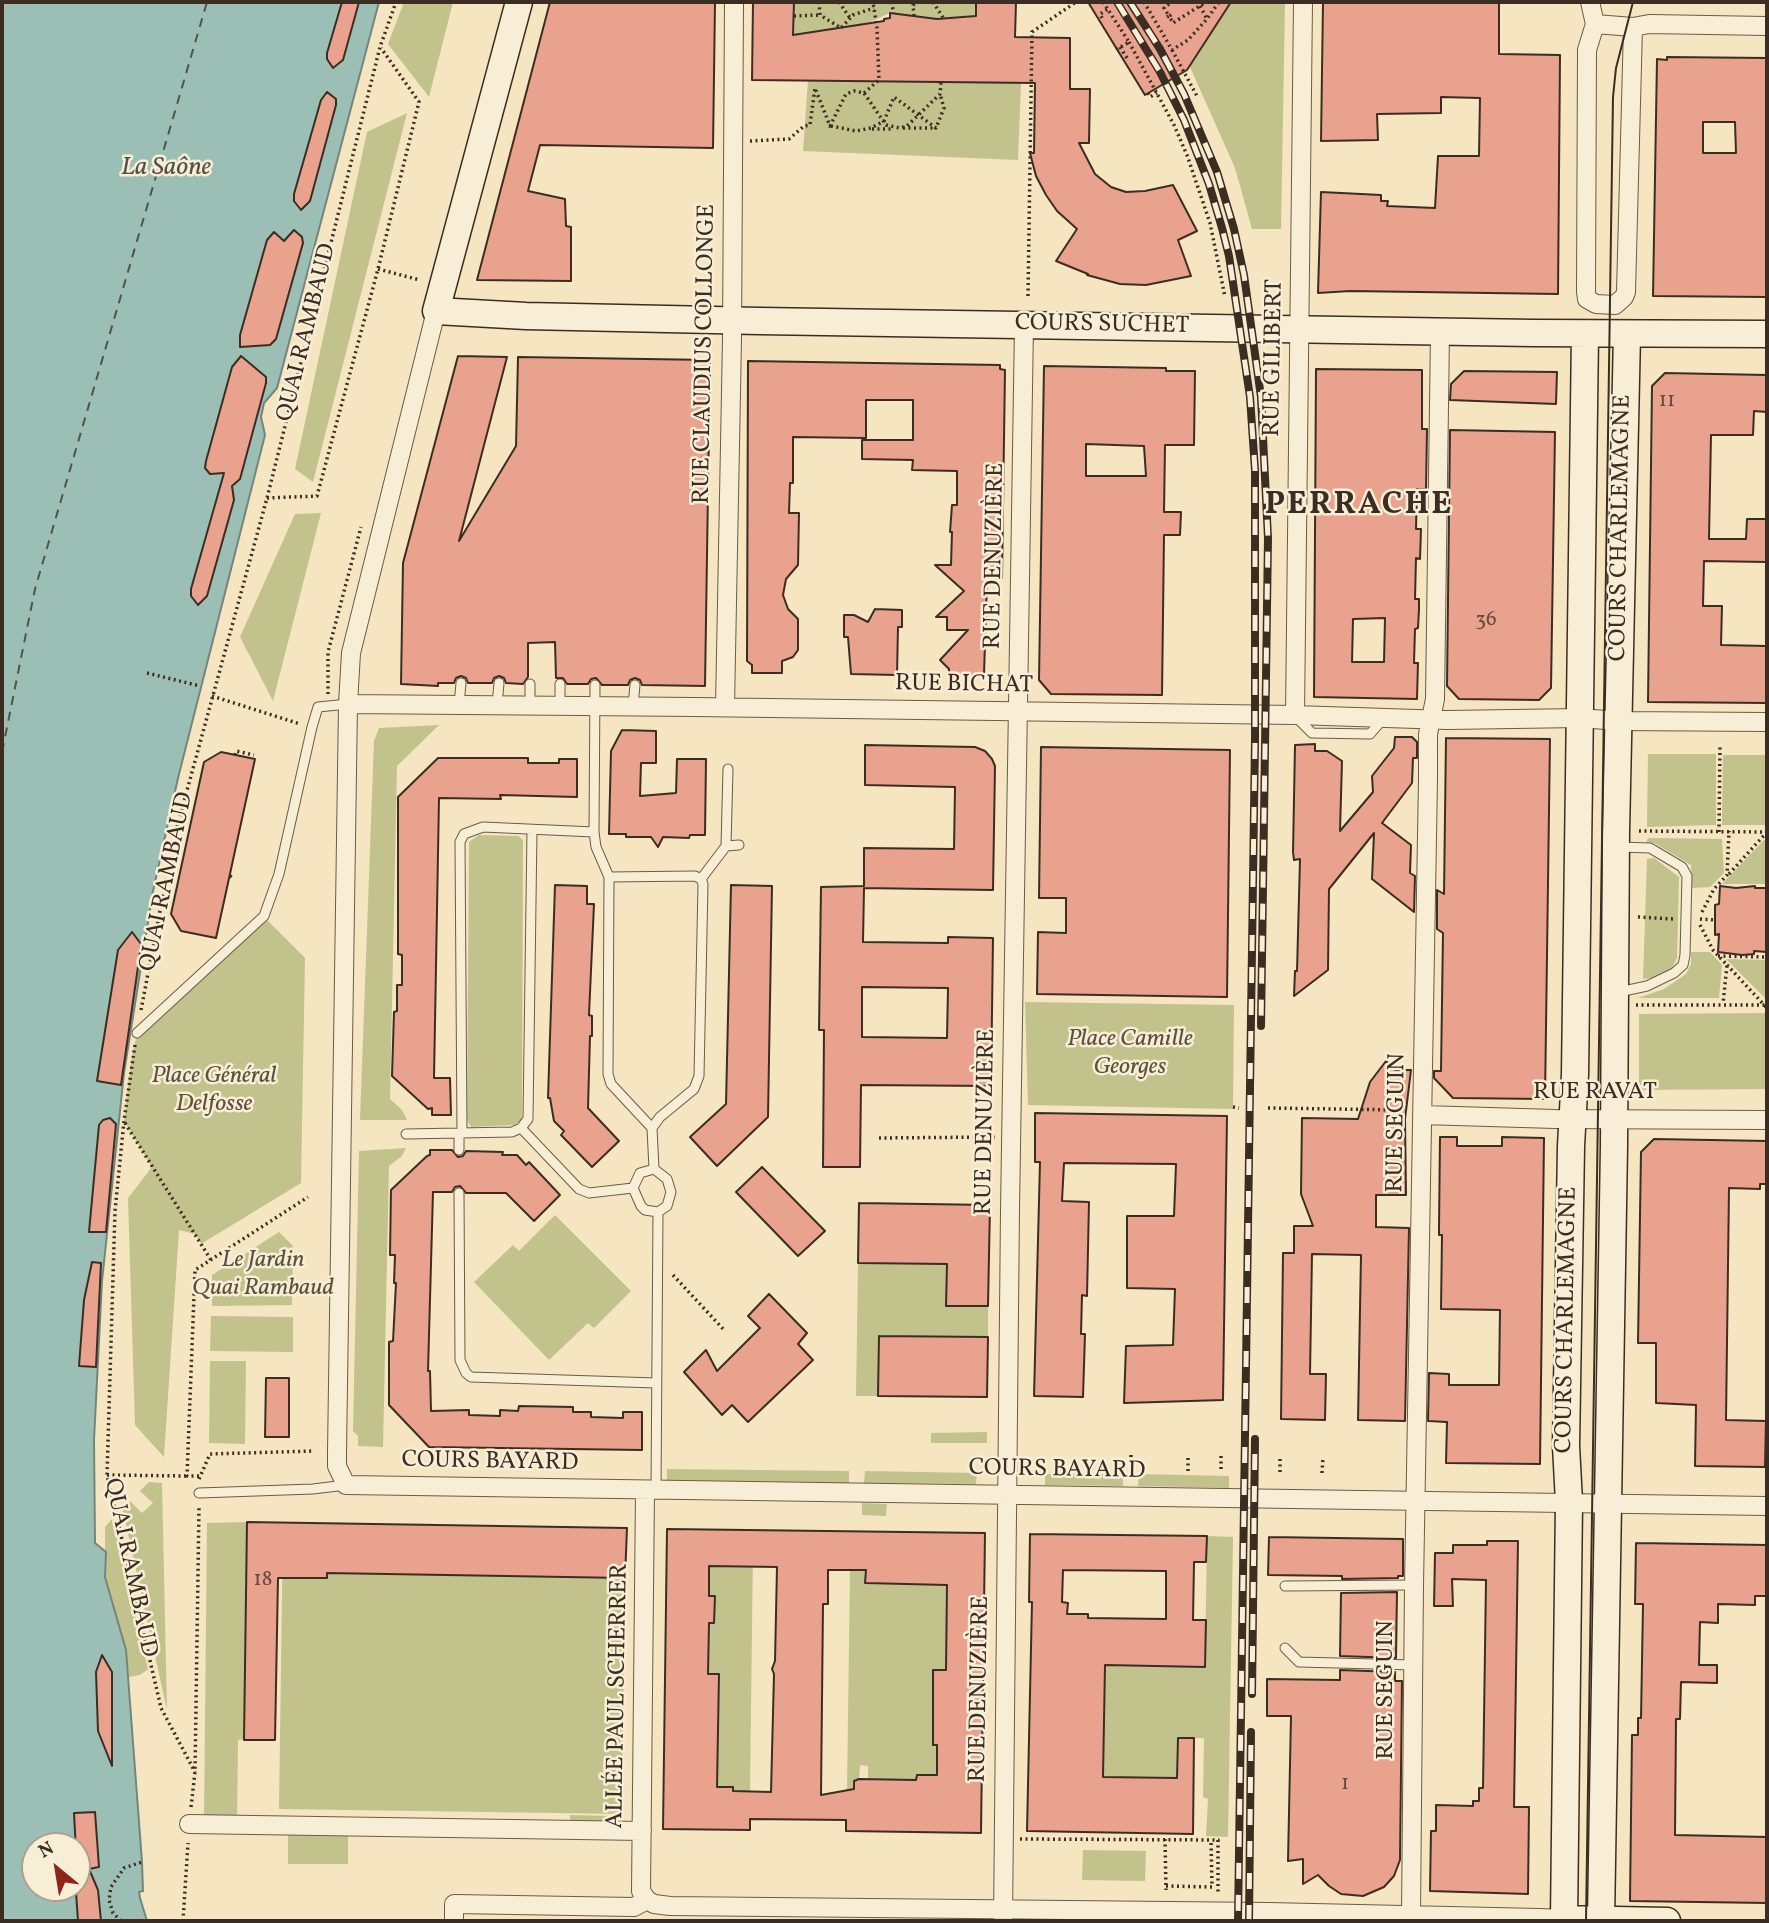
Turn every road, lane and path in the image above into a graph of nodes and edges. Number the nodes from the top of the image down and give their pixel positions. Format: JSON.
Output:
{"nodes":[{"id":1,"x":396,"y":2,"type":"edge"},
{"id":2,"x":519,"y":2,"type":"edge"},
{"id":3,"x":734,"y":2,"type":"edge"},
{"id":4,"x":820,"y":2,"type":"edge"},
{"id":5,"x":839,"y":2,"type":"edge"},
{"id":6,"x":873,"y":2,"type":"edge"},
{"id":7,"x":891,"y":2,"type":"edge"},
{"id":8,"x":919,"y":2,"type":"edge"},
{"id":9,"x":933,"y":2,"type":"edge"},
{"id":10,"x":1076,"y":2,"type":"edge"},
{"id":11,"x":1103,"y":2,"type":"edge"},
{"id":12,"x":1144,"y":2,"type":"edge"},
{"id":13,"x":1206,"y":2,"type":"edge"},
{"id":14,"x":1219,"y":2,"type":"edge"},
{"id":15,"x":1303,"y":2,"type":"edge"},
{"id":16,"x":1590,"y":2,"type":"edge"},
{"id":17,"x":1169,"y":5,"type":"dead end"},
{"id":18,"x":1200,"y":6,"type":"junction"},
{"id":19,"x":874,"y":8,"type":"junction"},
{"id":20,"x":1108,"y":9,"type":"junction"},
{"id":21,"x":894,"y":13,"type":"dead end"},
{"id":22,"x":1174,"y":13,"type":"dead end"},
{"id":23,"x":820,"y":15,"type":"junction"},
{"id":24,"x":794,"y":16,"type":"dead end"},
{"id":25,"x":914,"y":16,"type":"dead end"},
{"id":26,"x":1168,"y":17,"type":"junction"},
{"id":27,"x":850,"y":18,"type":"junction"},
{"id":28,"x":1102,"y":18,"type":"dead end"},
{"id":29,"x":944,"y":19,"type":"dead end"},
{"id":30,"x":1207,"y":19,"type":"junction"},
{"id":31,"x":1595,"y":24,"type":"junction"},
{"id":32,"x":1767,"y":26,"type":"edge"},
{"id":33,"x":1633,"y":27,"type":"junction"},
{"id":34,"x":1129,"y":42,"type":"junction"},
{"id":35,"x":380,"y":47,"type":"junction"},
{"id":36,"x":1120,"y":47,"type":"dead end"},
{"id":37,"x":1172,"y":50,"type":"junction"},
{"id":38,"x":1114,"y":51,"type":"dead end"},
{"id":39,"x":1127,"y":58,"type":"dead end"},
{"id":40,"x":941,"y":83,"type":"dead end"},
{"id":41,"x":864,"y":93,"type":"junction"},
{"id":42,"x":1148,"y":93,"type":"dead end"},
{"id":43,"x":1157,"y":93,"type":"junction"},
{"id":44,"x":940,"y":94,"type":"junction"},
{"id":45,"x":1198,"y":98,"type":"dead end"},
{"id":46,"x":919,"y":115,"type":"junction"},
{"id":47,"x":884,"y":121,"type":"junction"},
{"id":48,"x":830,"y":126,"type":"junction"},
{"id":49,"x":900,"y":128,"type":"junction"},
{"id":50,"x":936,"y":128,"type":"junction"},
{"id":51,"x":864,"y":129,"type":"junction"},
{"id":52,"x":733,"y":140,"type":"junction"},
{"id":53,"x":378,"y":269,"type":"junction"},
{"id":54,"x":443,"y":286,"type":"junction"},
{"id":55,"x":1028,"y":296,"type":"dead end"},
{"id":56,"x":1225,"y":297,"type":"dead end"},
{"id":57,"x":436,"y":312,"type":"junction"},
{"id":58,"x":732,"y":320,"type":"junction"},
{"id":59,"x":1024,"y":325,"type":"junction"},
{"id":60,"x":1300,"y":328,"type":"junction"},
{"id":61,"x":1440,"y":332,"type":"junction"},
{"id":62,"x":1585,"y":334,"type":"junction"},
{"id":63,"x":1627,"y":334,"type":"junction"},
{"id":64,"x":1767,"y":334,"type":"edge"},
{"id":65,"x":267,"y":498,"type":"junction"},
{"id":66,"x":147,"y":673,"type":"dead end"},
{"id":67,"x":461,"y":683,"type":"dead end"},
{"id":68,"x":499,"y":683,"type":"dead end"},
{"id":69,"x":530,"y":684,"type":"dead end"},
{"id":70,"x":560,"y":684,"type":"dead end"},
{"id":71,"x":596,"y":685,"type":"dead end"},
{"id":72,"x":635,"y":685,"type":"dead end"},
{"id":73,"x":201,"y":686,"type":"dead end"},
{"id":74,"x":212,"y":696,"type":"junction"},
{"id":75,"x":348,"y":704,"type":"junction"},
{"id":76,"x":459,"y":705,"type":"junction"},
{"id":77,"x":497,"y":705,"type":"junction"},
{"id":78,"x":530,"y":705,"type":"junction"},
{"id":79,"x":560,"y":705,"type":"junction"},
{"id":80,"x":595,"y":705,"type":"junction"},
{"id":81,"x":634,"y":706,"type":"junction"},
{"id":82,"x":725,"y":707,"type":"junction"},
{"id":83,"x":1018,"y":712,"type":"junction"},
{"id":84,"x":1295,"y":715,"type":"junction"},
{"id":85,"x":1580,"y":718,"type":"junction"},
{"id":86,"x":1431,"y":720,"type":"junction"},
{"id":87,"x":1618,"y":721,"type":"junction"},
{"id":88,"x":1767,"y":722,"type":"edge"},
{"id":89,"x":312,"y":727,"type":"junction"},
{"id":90,"x":1720,"y":744,"type":"dead end"},
{"id":91,"x":235,"y":755,"type":"dead end"},
{"id":92,"x":254,"y":755,"type":"dead end"},
{"id":93,"x":728,"y":769,"type":"dead end"},
{"id":94,"x":532,"y":830,"type":"junction"},
{"id":95,"x":1639,"y":831,"type":"dead end"},
{"id":96,"x":1729,"y":831,"type":"junction"},
{"id":97,"x":594,"y":832,"type":"junction"},
{"id":98,"x":1719,"y":832,"type":"junction"},
{"id":99,"x":739,"y":845,"type":"dead end"},
{"id":100,"x":726,"y":846,"type":"junction"},
{"id":101,"x":1616,"y":847,"type":"junction"},
{"id":102,"x":1727,"y":876,"type":"junction"},
{"id":103,"x":609,"y":877,"type":"junction"},
{"id":104,"x":701,"y":879,"type":"junction"},
{"id":105,"x":1718,"y":956,"type":"junction"},
{"id":106,"x":1767,"y":957,"type":"edge"},
{"id":107,"x":1727,"y":965,"type":"junction"},
{"id":108,"x":1625,"y":999,"type":"junction"},
{"id":109,"x":1723,"y":1004,"type":"junction"},
{"id":110,"x":1766,"y":1006,"type":"edge"},
{"id":111,"x":137,"y":1033,"type":"junction"},
{"id":112,"x":1233,"y":1107,"type":"dead end"},
{"id":113,"x":1239,"y":1108,"type":"dead end"},
{"id":114,"x":1268,"y":1108,"type":"dead end"},
{"id":115,"x":1423,"y":1113,"type":"junction"},
{"id":116,"x":1573,"y":1119,"type":"junction"},
{"id":117,"x":1614,"y":1119,"type":"junction"},
{"id":118,"x":1767,"y":1120,"type":"edge"},
{"id":119,"x":124,"y":1121,"type":"junction"},
{"id":120,"x":521,"y":1128,"type":"junction"},
{"id":121,"x":652,"y":1128,"type":"junction"},
{"id":122,"x":406,"y":1133,"type":"dead end"},
{"id":123,"x":461,"y":1133,"type":"junction"},
{"id":124,"x":1011,"y":1137,"type":"junction"},
{"id":125,"x":879,"y":1138,"type":"dead end"},
{"id":126,"x":459,"y":1150,"type":"dead end"},
{"id":127,"x":654,"y":1169,"type":"junction"},
{"id":128,"x":634,"y":1188,"type":"junction"},
{"id":129,"x":459,"y":1193,"type":"dead end"},
{"id":130,"x":309,"y":1197,"type":"dead end"},
{"id":131,"x":657,"y":1212,"type":"junction"},
{"id":132,"x":657,"y":1258,"type":"junction"},
{"id":133,"x":211,"y":1260,"type":"junction"},
{"id":134,"x":725,"y":1331,"type":"dead end"},
{"id":135,"x":656,"y":1383,"type":"junction"},
{"id":136,"x":314,"y":1451,"type":"dead end"},
{"id":137,"x":1131,"y":1455,"type":"dead end"},
{"id":138,"x":1188,"y":1456,"type":"dead end"},
{"id":139,"x":1221,"y":1456,"type":"dead end"},
{"id":140,"x":1280,"y":1456,"type":"dead end"},
{"id":141,"x":1322,"y":1457,"type":"dead end"},
{"id":142,"x":1131,"y":1470,"type":"dead end"},
{"id":143,"x":1188,"y":1471,"type":"dead end"},
{"id":144,"x":1221,"y":1471,"type":"dead end"},
{"id":145,"x":1280,"y":1472,"type":"dead end"},
{"id":146,"x":1322,"y":1472,"type":"dead end"},
{"id":147,"x":107,"y":1475,"type":"junction"},
{"id":148,"x":187,"y":1476,"type":"junction"},
{"id":149,"x":199,"y":1476,"type":"junction"},
{"id":150,"x":346,"y":1485,"type":"junction"},
{"id":151,"x":650,"y":1491,"type":"junction"},
{"id":152,"x":199,"y":1493,"type":"junction"},
{"id":153,"x":1007,"y":1495,"type":"junction"},
{"id":154,"x":1415,"y":1500,"type":"junction"},
{"id":155,"x":1569,"y":1502,"type":"junction"},
{"id":156,"x":1607,"y":1504,"type":"junction"},
{"id":157,"x":1767,"y":1506,"type":"edge"},
{"id":158,"x":1414,"y":1585,"type":"junction"},
{"id":159,"x":1285,"y":1586,"type":"dead end"},
{"id":160,"x":1285,"y":1648,"type":"dead end"},
{"id":161,"x":1413,"y":1665,"type":"junction"},
{"id":162,"x":195,"y":1772,"type":"junction"},
{"id":163,"x":189,"y":1824,"type":"junction"},
{"id":164,"x":642,"y":1831,"type":"junction"},
{"id":165,"x":1018,"y":1839,"type":"dead end"},
{"id":166,"x":1165,"y":1839,"type":"junction"},
{"id":167,"x":1211,"y":1840,"type":"junction"},
{"id":168,"x":142,"y":1862,"type":"dead end"},
{"id":169,"x":1218,"y":1892,"type":"dead end"},
{"id":170,"x":647,"y":1900,"type":"junction"},
{"id":171,"x":454,"y":1913,"type":"edge"},
{"id":172,"x":1003,"y":1916,"type":"edge"},
{"id":173,"x":1411,"y":1916,"type":"junction"},
{"id":174,"x":1198,"y":1917,"type":"edge"},
{"id":175,"x":1564,"y":1920,"type":"edge"},
{"id":176,"x":1601,"y":1920,"type":"edge"},
{"id":177,"x":121,"y":1921,"type":"edge"},
{"id":178,"x":183,"y":1921,"type":"edge"},
{"id":179,"x":1667,"y":1921,"type":"edge"}],
"edges":[{"from":1,"to":35,"type":"path","name":"QUAI RAMBAUD"},
{"from":2,"to":54,"type":"street"},
{"from":3,"to":52,"type":"street","name":"RUE CLAUDIUS COLLONGE"},
{"from":4,"to":23,"type":"path"},
{"from":5,"to":27,"type":"path"},
{"from":6,"to":19,"type":"path"},
{"from":7,"to":21,"type":"path"},
{"from":8,"to":25,"type":"path"},
{"from":9,"to":29,"type":"path"},
{"from":10,"to":55,"type":"path"},
{"from":11,"to":20,"type":"path"},
{"from":12,"to":37,"type":"path"},
{"from":13,"to":18,"type":"path"},
{"from":14,"to":30,"type":"path"},
{"from":15,"to":60,"type":"street","name":"RUE GILIBERT"},
{"from":16,"to":31,"type":"street"},
{"from":17,"to":26,"type":"path"},
{"from":18,"to":26,"type":"path"},
{"from":18,"to":30,"type":"path"},
{"from":19,"to":27,"type":"path"},
{"from":19,"to":41,"type":"path"},
{"from":20,"to":28,"type":"path"},
{"from":20,"to":34,"type":"path"},
{"from":22,"to":26,"type":"path"},
{"from":23,"to":24,"type":"path"},
{"from":23,"to":27,"type":"path"},
{"from":30,"to":37,"type":"path"},
{"from":31,"to":33,"type":"street"},
{"from":31,"to":33,"type":"street"},
{"from":32,"to":33,"type":"street"},
{"from":34,"to":38,"type":"path"},
{"from":34,"to":43,"type":"path"},
{"from":35,"to":53,"type":"path"},
{"from":35,"to":65,"type":"path","name":"QUAI RAMBAUD"},
{"from":36,"to":39,"type":"path"},
{"from":37,"to":45,"type":"path"},
{"from":40,"to":44,"type":"path"},
{"from":41,"to":47,"type":"path"},
{"from":41,"to":48,"type":"path"},
{"from":42,"to":43,"type":"path"},
{"from":43,"to":56,"type":"path"},
{"from":44,"to":46,"type":"path"},
{"from":44,"to":50,"type":"path"},
{"from":46,"to":47,"type":"path"},
{"from":46,"to":49,"type":"path"},
{"from":46,"to":50,"type":"path"},
{"from":47,"to":49,"type":"path"},
{"from":47,"to":51,"type":"path"},
{"from":48,"to":51,"type":"path"},
{"from":48,"to":52,"type":"path"},
{"from":49,"to":50,"type":"path"},
{"from":49,"to":51,"type":"path"},
{"from":52,"to":58,"type":"street","name":"RUE CLAUDIUS COLLONGE"},
{"from":53,"to":54,"type":"path"},
{"from":53,"to":65,"type":"path"},
{"from":54,"to":57,"type":"street"},
{"from":57,"to":58,"type":"street","name":"COURS SUCHET"},
{"from":57,"to":75,"type":"street"},
{"from":58,"to":59,"type":"street","name":"COURS SUCHET"},
{"from":58,"to":82,"type":"street","name":"RUE CLAUDIUS COLLONGE"},
{"from":59,"to":60,"type":"street","name":"COURS SUCHET"},
{"from":59,"to":83,"type":"street","name":"RUE DENUZIÈRE"},
{"from":60,"to":61,"type":"street","name":"COURS SUCHET"},
{"from":60,"to":84,"type":"street","name":"RUE GILIBERT"},
{"from":61,"to":62,"type":"street","name":"COURS SUCHET"},
{"from":61,"to":86,"type":"street","name":"RUE SEGUIN"},
{"from":62,"to":63,"type":"street","name":"COURS SUCHET"},
{"from":62,"to":85,"type":"street","name":"COURS CHARLEMAGNE"},
{"from":63,"to":64,"type":"street","name":"COURS SUCHET"},
{"from":63,"to":87,"type":"street","name":"COURS CHARLEMAGNE"},
{"from":65,"to":74,"type":"path","name":"QUAI RAMBAUD"},
{"from":66,"to":73,"type":"path"},
{"from":67,"to":76,"type":"lane"},
{"from":68,"to":77,"type":"lane"},
{"from":69,"to":78,"type":"lane"},
{"from":70,"to":79,"type":"lane"},
{"from":71,"to":80,"type":"lane"},
{"from":72,"to":81,"type":"lane"},
{"from":74,"to":89,"type":"path"},
{"from":74,"to":111,"type":"path","name":"QUAI RAMBAUD"},
{"from":75,"to":76,"type":"street","name":"RUE BICHAT"},
{"from":75,"to":89,"type":"lane"},
{"from":75,"to":150,"type":"street"},
{"from":76,"to":77,"type":"street","name":"RUE BICHAT"},
{"from":77,"to":78,"type":"street","name":"RUE BICHAT"},
{"from":78,"to":79,"type":"street","name":"RUE BICHAT"},
{"from":79,"to":80,"type":"street","name":"RUE BICHAT"},
{"from":80,"to":81,"type":"street","name":"RUE BICHAT"},
{"from":80,"to":97,"type":"lane"},
{"from":81,"to":82,"type":"street","name":"RUE BICHAT"},
{"from":82,"to":83,"type":"street","name":"RUE BICHAT"},
{"from":83,"to":84,"type":"street","name":"RUE BICHAT"},
{"from":83,"to":124,"type":"street","name":"RUE DENUZIÈRE"},
{"from":84,"to":86,"type":"street","name":"RUE BICHAT"},
{"from":85,"to":86,"type":"street","name":"RUE BICHAT"},
{"from":85,"to":87,"type":"street"},
{"from":85,"to":116,"type":"street","name":"COURS CHARLEMAGNE"},
{"from":86,"to":115,"type":"street","name":"RUE SEGUIN"},
{"from":87,"to":88,"type":"street"},
{"from":87,"to":101,"type":"street","name":"COURS CHARLEMAGNE"},
{"from":89,"to":111,"type":"lane"},
{"from":90,"to":98,"type":"path"},
{"from":91,"to":92,"type":"path"},
{"from":93,"to":100,"type":"lane"},
{"from":94,"to":97,"type":"lane"},
{"from":94,"to":120,"type":"lane"},
{"from":94,"to":123,"type":"lane"},
{"from":95,"to":98,"type":"path"},
{"from":96,"to":98,"type":"path"},
{"from":96,"to":102,"type":"path"},
{"from":96,"to":102,"type":"path"},
{"from":97,"to":103,"type":"lane"},
{"from":99,"to":100,"type":"lane"},
{"from":100,"to":104,"type":"lane"},
{"from":101,"to":108,"type":"street","name":"COURS CHARLEMAGNE"},
{"from":101,"to":108,"type":"lane"},
{"from":102,"to":105,"type":"path"},
{"from":103,"to":104,"type":"lane"},
{"from":103,"to":121,"type":"lane"},
{"from":104,"to":121,"type":"lane"},
{"from":105,"to":106,"type":"path"},
{"from":105,"to":107,"type":"path"},
{"from":107,"to":109,"type":"path"},
{"from":107,"to":110,"type":"path"},
{"from":108,"to":109,"type":"path"},
{"from":108,"to":117,"type":"street","name":"COURS CHARLEMAGNE"},
{"from":109,"to":110,"type":"path"},
{"from":111,"to":119,"type":"path","name":"QUAI RAMBAUD"},
{"from":112,"to":113,"type":"path"},
{"from":114,"to":115,"type":"path"},
{"from":115,"to":116,"type":"street","name":"RUE RAVAT"},
{"from":115,"to":154,"type":"street","name":"RUE SEGUIN"},
{"from":116,"to":117,"type":"street","name":"RUE RAVAT"},
{"from":116,"to":155,"type":"street","name":"COURS CHARLEMAGNE"},
{"from":117,"to":118,"type":"street","name":"RUE RAVAT"},
{"from":117,"to":156,"type":"street","name":"COURS CHARLEMAGNE"},
{"from":119,"to":133,"type":"path"},
{"from":119,"to":147,"type":"path","name":"QUAI RAMBAUD"},
{"from":120,"to":123,"type":"lane"},
{"from":120,"to":128,"type":"lane"},
{"from":121,"to":127,"type":"lane"},
{"from":122,"to":123,"type":"lane"},
{"from":123,"to":126,"type":"lane"},
{"from":124,"to":125,"type":"path"},
{"from":124,"to":153,"type":"street","name":"RUE DENUZIÈRE"},
{"from":127,"to":128,"type":"lane"},
{"from":127,"to":131,"type":"lane"},
{"from":128,"to":131,"type":"lane"},
{"from":129,"to":135,"type":"lane"},
{"from":130,"to":133,"type":"path"},
{"from":131,"to":132,"type":"lane"},
{"from":132,"to":134,"type":"path"},
{"from":132,"to":135,"type":"lane"},
{"from":133,"to":148,"type":"path"},
{"from":135,"to":151,"type":"lane"},
{"from":136,"to":149,"type":"path"},
{"from":137,"to":142,"type":"path"},
{"from":138,"to":143,"type":"path"},
{"from":139,"to":144,"type":"path"},
{"from":140,"to":145,"type":"path"},
{"from":141,"to":146,"type":"path"},
{"from":147,"to":148,"type":"path"},
{"from":147,"to":162,"type":"path","name":"QUAI RAMBAUD"},
{"from":148,"to":149,"type":"path"},
{"from":149,"to":152,"type":"path","name":"QUAI RAMBAUD"},
{"from":150,"to":151,"type":"street","name":"COURS BAYARD"},
{"from":150,"to":152,"type":"lane"},
{"from":151,"to":153,"type":"street","name":"COURS BAYARD"},
{"from":151,"to":164,"type":"street","name":"ALLÉE PAUL SCHERRER"},
{"from":152,"to":162,"type":"path","name":"QUAI RAMBAUD"},
{"from":153,"to":154,"type":"street","name":"COURS BAYARD"},
{"from":153,"to":172,"type":"street","name":"RUE DENUZIÈRE"},
{"from":154,"to":155,"type":"street","name":"COURS BAYARD"},
{"from":154,"to":158,"type":"street","name":"RUE SEGUIN"},
{"from":155,"to":156,"type":"street","name":"COURS BAYARD"},
{"from":155,"to":175,"type":"street","name":"COURS CHARLEMAGNE"},
{"from":156,"to":157,"type":"street","name":"COURS BAYARD"},
{"from":156,"to":176,"type":"street","name":"COURS CHARLEMAGNE"},
{"from":158,"to":159,"type":"lane"},
{"from":158,"to":161,"type":"street","name":"RUE SEGUIN"},
{"from":160,"to":161,"type":"lane"},
{"from":161,"to":173,"type":"street","name":"RUE SEGUIN"},
{"from":162,"to":163,"type":"path","name":"QUAI RAMBAUD"},
{"from":163,"to":164,"type":"street"},
{"from":163,"to":178,"type":"path","name":"QUAI RAMBAUD"},
{"from":164,"to":170,"type":"street","name":"ALLÉE PAUL SCHERRER"},
{"from":165,"to":166,"type":"path"},
{"from":166,"to":167,"type":"path"},
{"from":166,"to":167,"type":"path"},
{"from":167,"to":169,"type":"path"},
{"from":168,"to":177,"type":"path"},
{"from":170,"to":171,"type":"street"},
{"from":170,"to":172,"type":"street"},
{"from":172,"to":174,"type":"street"},
{"from":173,"to":174,"type":"street"},
{"from":173,"to":175,"type":"street"},
{"from":175,"to":176,"type":"street"},
{"from":176,"to":179,"type":"street"}]}
